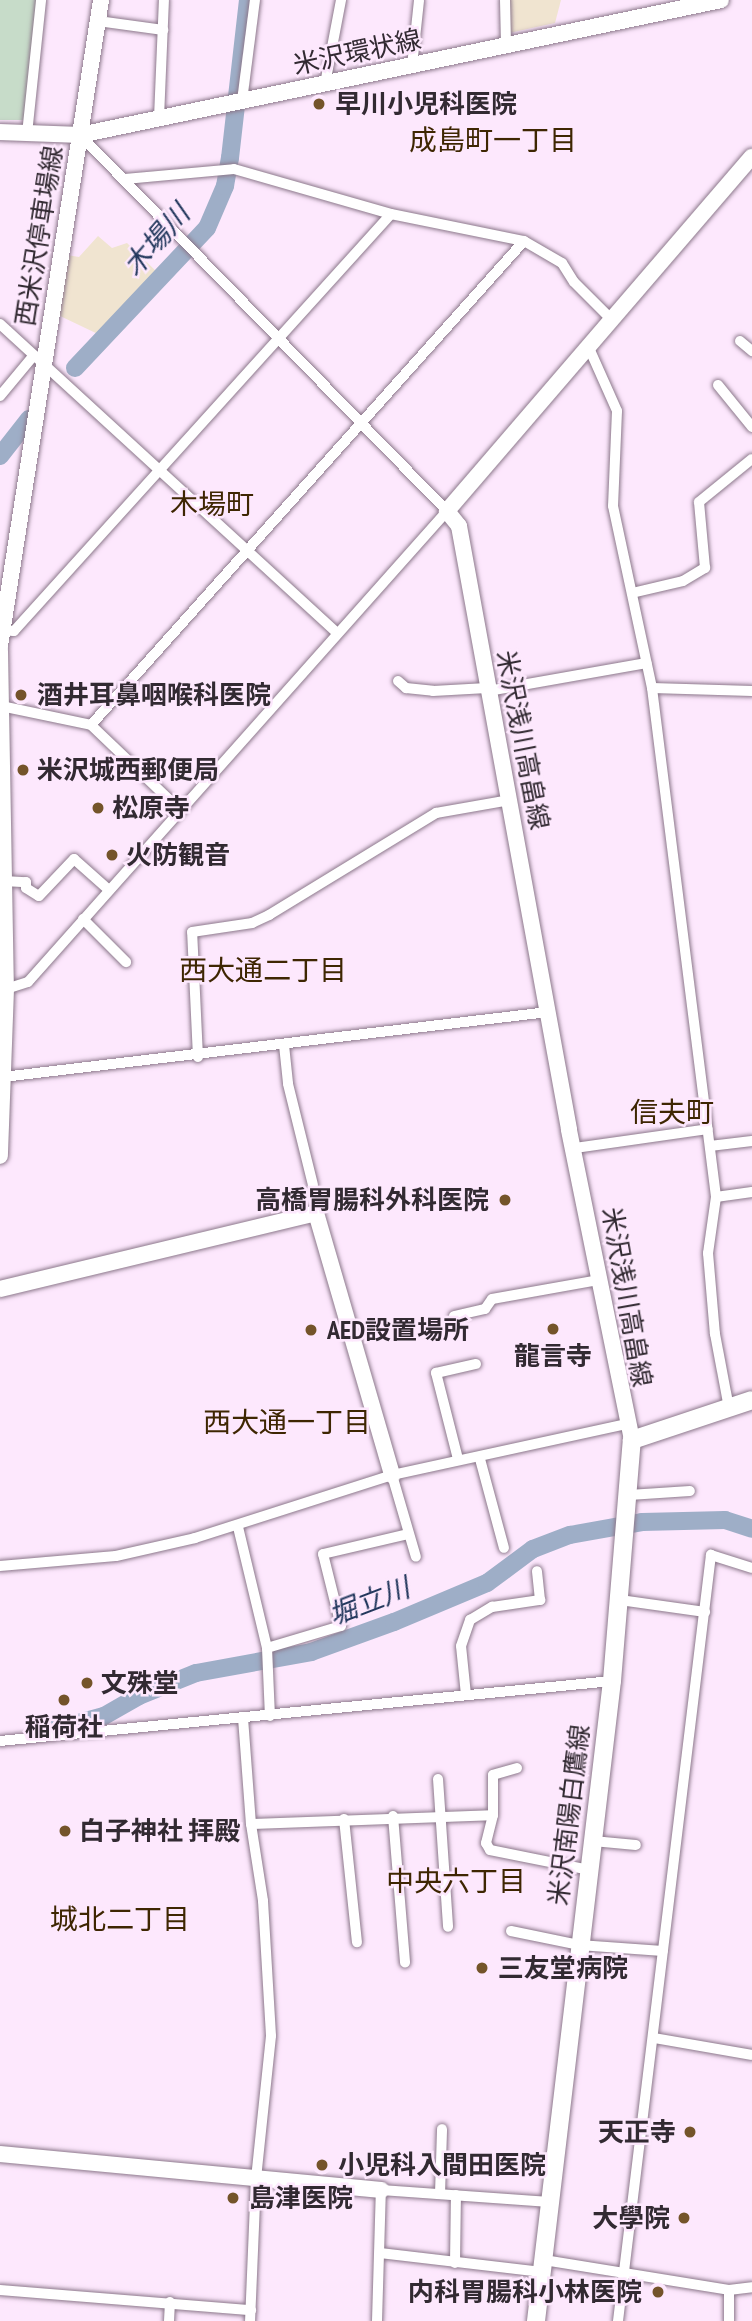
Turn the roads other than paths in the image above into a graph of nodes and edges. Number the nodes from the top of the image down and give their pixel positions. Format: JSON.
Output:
{"nodes":[{"id":1,"x":41,"y":0,"type":"edge"},
{"id":2,"x":101,"y":0,"type":"edge"},
{"id":3,"x":164,"y":0,"type":"edge"},
{"id":4,"x":255,"y":0,"type":"edge"},
{"id":5,"x":341,"y":0,"type":"edge"},
{"id":6,"x":419,"y":0,"type":"edge"},
{"id":7,"x":505,"y":0,"type":"edge"},
{"id":8,"x":722,"y":0,"type":"edge"},
{"id":9,"x":98,"y":21,"type":"junction"},
{"id":10,"x":163,"y":30,"type":"junction"},
{"id":11,"x":506,"y":45,"type":"junction"},
{"id":12,"x":412,"y":66,"type":"junction"},
{"id":13,"x":325,"y":84,"type":"junction"},
{"id":14,"x":238,"y":102,"type":"junction"},
{"id":15,"x":159,"y":118,"type":"junction"},
{"id":16,"x":0,"y":132,"type":"edge"},
{"id":17,"x":27,"y":134,"type":"junction"},
{"id":18,"x":80,"y":135,"type":"junction"},
{"id":19,"x":752,"y":157,"type":"edge"},
{"id":20,"x":125,"y":179,"type":"junction"},
{"id":21,"x":391,"y":214,"type":"junction"},
{"id":22,"x":524,"y":241,"type":"junction"},
{"id":23,"x":613,"y":321,"type":"junction"},
{"id":24,"x":1,"y":327,"type":"edge"},
{"id":25,"x":276,"y":338,"type":"junction"},
{"id":26,"x":740,"y":341,"type":"dead end"},
{"id":27,"x":589,"y":348,"type":"junction"},
{"id":28,"x":752,"y":351,"type":"edge"},
{"id":29,"x":38,"y":359,"type":"junction"},
{"id":30,"x":718,"y":385,"type":"dead end"},
{"id":31,"x":0,"y":396,"type":"edge"},
{"id":32,"x":363,"y":422,"type":"junction"},
{"id":33,"x":752,"y":427,"type":"edge"},
{"id":34,"x":752,"y":459,"type":"edge"},
{"id":35,"x":158,"y":467,"type":"junction"},
{"id":36,"x":447,"y":511,"type":"junction"},
{"id":37,"x":248,"y":554,"type":"junction"},
{"id":38,"x":632,"y":593,"type":"junction"},
{"id":39,"x":336,"y":632,"type":"junction"},
{"id":40,"x":1,"y":636,"type":"edge"},
{"id":41,"x":0,"y":651,"type":"edge"},
{"id":42,"x":647,"y":663,"type":"junction"},
{"id":43,"x":398,"y":681,"type":"dead end"},
{"id":44,"x":652,"y":688,"type":"junction"},
{"id":45,"x":488,"y":689,"type":"junction"},
{"id":46,"x":752,"y":691,"type":"edge"},
{"id":47,"x":1,"y":706,"type":"edge"},
{"id":48,"x":91,"y":725,"type":"junction"},
{"id":49,"x":510,"y":800,"type":"junction"},
{"id":50,"x":180,"y":810,"type":"junction"},
{"id":51,"x":4,"y":881,"type":"junction"},
{"id":52,"x":109,"y":890,"type":"junction"},
{"id":53,"x":2,"y":900,"type":"edge"},
{"id":54,"x":83,"y":919,"type":"junction"},
{"id":55,"x":126,"y":962,"type":"dead end"},
{"id":56,"x":6,"y":989,"type":"junction"},
{"id":57,"x":548,"y":1012,"type":"junction"},
{"id":58,"x":284,"y":1045,"type":"junction"},
{"id":59,"x":198,"y":1057,"type":"junction"},
{"id":60,"x":2,"y":1059,"type":"edge"},
{"id":61,"x":3,"y":1077,"type":"junction"},
{"id":62,"x":708,"y":1129,"type":"junction"},
{"id":63,"x":752,"y":1141,"type":"edge"},
{"id":64,"x":710,"y":1146,"type":"junction"},
{"id":65,"x":575,"y":1149,"type":"junction"},
{"id":66,"x":0,"y":1156,"type":"edge"},
{"id":67,"x":313,"y":1185,"type":"dead end"},
{"id":68,"x":752,"y":1192,"type":"edge"},
{"id":69,"x":716,"y":1197,"type":"junction"},
{"id":70,"x":599,"y":1280,"type":"junction"},
{"id":71,"x":0,"y":1289,"type":"edge"},
{"id":72,"x":454,"y":1316,"type":"dead end"},
{"id":73,"x":476,"y":1364,"type":"dead end"},
{"id":74,"x":752,"y":1400,"type":"edge"},
{"id":75,"x":729,"y":1408,"type":"junction"},
{"id":76,"x":629,"y":1432,"type":"junction"},
{"id":77,"x":480,"y":1459,"type":"junction"},
{"id":78,"x":458,"y":1460,"type":"junction"},
{"id":79,"x":392,"y":1475,"type":"junction"},
{"id":80,"x":690,"y":1491,"type":"dead end"},
{"id":81,"x":629,"y":1498,"type":"junction"},
{"id":82,"x":238,"y":1527,"type":"junction"},
{"id":83,"x":408,"y":1534,"type":"junction"},
{"id":84,"x":504,"y":1548,"type":"dead end"},
{"id":85,"x":416,"y":1557,"type":"dead end"},
{"id":86,"x":0,"y":1566,"type":"edge"},
{"id":87,"x":752,"y":1568,"type":"edge"},
{"id":88,"x":537,"y":1571,"type":"dead end"},
{"id":89,"x":620,"y":1600,"type":"junction"},
{"id":90,"x":705,"y":1612,"type":"junction"},
{"id":91,"x":267,"y":1648,"type":"junction"},
{"id":92,"x":612,"y":1681,"type":"junction"},
{"id":93,"x":466,"y":1695,"type":"junction"},
{"id":94,"x":270,"y":1716,"type":"junction"},
{"id":95,"x":243,"y":1718,"type":"junction"},
{"id":96,"x":0,"y":1741,"type":"edge"},
{"id":97,"x":517,"y":1768,"type":"dead end"},
{"id":98,"x":438,"y":1779,"type":"dead end"},
{"id":99,"x":440,"y":1814,"type":"junction"},
{"id":100,"x":493,"y":1815,"type":"junction"},
{"id":101,"x":393,"y":1816,"type":"junction"},
{"id":102,"x":344,"y":1818,"type":"junction"},
{"id":103,"x":251,"y":1824,"type":"junction"},
{"id":104,"x":593,"y":1842,"type":"junction"},
{"id":105,"x":636,"y":1845,"type":"dead end"},
{"id":106,"x":589,"y":1870,"type":"junction"},
{"id":107,"x":448,"y":1927,"type":"dead end"},
{"id":108,"x":511,"y":1931,"type":"dead end"},
{"id":109,"x":357,"y":1942,"type":"dead end"},
{"id":110,"x":579,"y":1945,"type":"junction"},
{"id":111,"x":663,"y":1951,"type":"junction"},
{"id":112,"x":405,"y":1964,"type":"dead end"},
{"id":113,"x":654,"y":2038,"type":"junction"},
{"id":114,"x":752,"y":2055,"type":"edge"},
{"id":115,"x":442,"y":2129,"type":"dead end"},
{"id":116,"x":0,"y":2154,"type":"edge"},
{"id":117,"x":256,"y":2179,"type":"junction"},
{"id":118,"x":381,"y":2190,"type":"junction"},
{"id":119,"x":440,"y":2194,"type":"junction"},
{"id":120,"x":456,"y":2195,"type":"junction"},
{"id":121,"x":550,"y":2203,"type":"junction"},
{"id":122,"x":380,"y":2253,"type":"junction"},
{"id":123,"x":455,"y":2263,"type":"junction"},
{"id":124,"x":543,"y":2266,"type":"junction"},
{"id":125,"x":622,"y":2276,"type":"junction"},
{"id":126,"x":752,"y":2287,"type":"edge"},
{"id":127,"x":0,"y":2290,"type":"edge"},
{"id":128,"x":729,"y":2290,"type":"junction"},
{"id":129,"x":170,"y":2302,"type":"junction"},
{"id":130,"x":251,"y":2316,"type":"edge"},
{"id":131,"x":169,"y":2321,"type":"edge"},
{"id":132,"x":377,"y":2321,"type":"edge"},
{"id":133,"x":536,"y":2321,"type":"edge"},
{"id":134,"x":618,"y":2321,"type":"edge"},
{"id":135,"x":729,"y":2321,"type":"edge"}],
"edges":[{"from":1,"to":17,"type":"street"},
{"from":2,"to":9,"type":"main road","name":"西米沢停車場線"},
{"from":3,"to":10,"type":"street"},
{"from":4,"to":14,"type":"street"},
{"from":5,"to":13,"type":"street"},
{"from":6,"to":12,"type":"street"},
{"from":7,"to":11,"type":"street"},
{"from":8,"to":11,"type":"main road","name":"米沢環状線"},
{"from":9,"to":10,"type":"street"},
{"from":9,"to":18,"type":"main road","name":"西米沢停車場線"},
{"from":10,"to":15,"type":"street"},
{"from":11,"to":12,"type":"main road","name":"米沢環状線"},
{"from":12,"to":13,"type":"main road","name":"米沢環状線"},
{"from":13,"to":14,"type":"main road","name":"米沢環状線"},
{"from":14,"to":15,"type":"main road","name":"米沢環状線"},
{"from":15,"to":18,"type":"main road","name":"米沢環状線"},
{"from":16,"to":17,"type":"main road","name":"米沢環状線"},
{"from":17,"to":18,"type":"main road","name":"米沢環状線"},
{"from":18,"to":20,"type":"street"},
{"from":18,"to":29,"type":"main road","name":"西米沢停車場線"},
{"from":19,"to":23,"type":"main road"},
{"from":20,"to":21,"type":"street"},
{"from":20,"to":25,"type":"street"},
{"from":21,"to":22,"type":"street"},
{"from":21,"to":25,"type":"street"},
{"from":22,"to":23,"type":"street"},
{"from":22,"to":32,"type":"street"},
{"from":23,"to":27,"type":"main road"},
{"from":24,"to":29,"type":"street"},
{"from":25,"to":32,"type":"street"},
{"from":25,"to":35,"type":"street"},
{"from":26,"to":28,"type":"street"},
{"from":27,"to":36,"type":"main road"},
{"from":27,"to":38,"type":"street"},
{"from":29,"to":31,"type":"street"},
{"from":29,"to":35,"type":"street"},
{"from":29,"to":40,"type":"main road","name":"西米沢停車場線"},
{"from":30,"to":33,"type":"street"},
{"from":32,"to":36,"type":"street"},
{"from":32,"to":37,"type":"street"},
{"from":34,"to":38,"type":"street"},
{"from":35,"to":37,"type":"street"},
{"from":35,"to":40,"type":"street"},
{"from":36,"to":39,"type":"street"},
{"from":36,"to":45,"type":"main road","name":"米沢浅川高畠線"},
{"from":37,"to":39,"type":"street"},
{"from":37,"to":48,"type":"street"},
{"from":38,"to":42,"type":"street"},
{"from":39,"to":50,"type":"street"},
{"from":41,"to":47,"type":"main road"},
{"from":42,"to":44,"type":"street"},
{"from":42,"to":45,"type":"street"},
{"from":43,"to":45,"type":"street"},
{"from":44,"to":46,"type":"street"},
{"from":44,"to":62,"type":"street"},
{"from":45,"to":49,"type":"main road","name":"米沢浅川高畠線"},
{"from":47,"to":48,"type":"street"},
{"from":47,"to":51,"type":"main road"},
{"from":48,"to":50,"type":"street"},
{"from":49,"to":57,"type":"main road","name":"米沢浅川高畠線"},
{"from":49,"to":59,"type":"street"},
{"from":50,"to":52,"type":"street"},
{"from":51,"to":52,"type":"street"},
{"from":51,"to":53,"type":"main road"},
{"from":52,"to":54,"type":"street"},
{"from":53,"to":56,"type":"main road"},
{"from":54,"to":55,"type":"street"},
{"from":54,"to":56,"type":"street"},
{"from":56,"to":60,"type":"main road"},
{"from":57,"to":58,"type":"street"},
{"from":57,"to":65,"type":"main road","name":"米沢浅川高畠線"},
{"from":58,"to":59,"type":"street"},
{"from":58,"to":67,"type":"street"},
{"from":59,"to":61,"type":"street"},
{"from":60,"to":61,"type":"main road"},
{"from":61,"to":66,"type":"main road"},
{"from":62,"to":64,"type":"street"},
{"from":62,"to":65,"type":"street"},
{"from":63,"to":64,"type":"street"},
{"from":64,"to":69,"type":"street"},
{"from":65,"to":70,"type":"main road","name":"米沢浅川高畠線"},
{"from":68,"to":69,"type":"street"},
{"from":69,"to":75,"type":"street"},
{"from":70,"to":72,"type":"street"},
{"from":70,"to":76,"type":"main road","name":"米沢浅川高畠線"},
{"from":71,"to":79,"type":"main road"},
{"from":73,"to":78,"type":"street"},
{"from":74,"to":75,"type":"main road"},
{"from":75,"to":76,"type":"main road"},
{"from":76,"to":77,"type":"street"},
{"from":76,"to":81,"type":"main road","name":"米沢南陽白鷹線"},
{"from":77,"to":78,"type":"street"},
{"from":77,"to":84,"type":"street"},
{"from":78,"to":79,"type":"street"},
{"from":79,"to":82,"type":"street"},
{"from":79,"to":83,"type":"street"},
{"from":80,"to":81,"type":"street"},
{"from":81,"to":89,"type":"main road","name":"米沢南陽白鷹線"},
{"from":82,"to":86,"type":"street"},
{"from":82,"to":91,"type":"street"},
{"from":83,"to":85,"type":"street"},
{"from":83,"to":91,"type":"street"},
{"from":87,"to":90,"type":"street"},
{"from":88,"to":93,"type":"street"},
{"from":89,"to":90,"type":"street"},
{"from":89,"to":92,"type":"main road","name":"米沢南陽白鷹線"},
{"from":90,"to":111,"type":"street"},
{"from":91,"to":94,"type":"street"},
{"from":92,"to":93,"type":"street"},
{"from":92,"to":104,"type":"main road","name":"米沢南陽白鷹線"},
{"from":93,"to":94,"type":"street"},
{"from":94,"to":95,"type":"street"},
{"from":95,"to":96,"type":"street"},
{"from":95,"to":103,"type":"street"},
{"from":97,"to":100,"type":"street"},
{"from":98,"to":99,"type":"street"},
{"from":99,"to":100,"type":"street"},
{"from":99,"to":101,"type":"street"},
{"from":99,"to":107,"type":"street"},
{"from":100,"to":106,"type":"street"},
{"from":101,"to":102,"type":"street"},
{"from":101,"to":112,"type":"street"},
{"from":102,"to":103,"type":"street"},
{"from":102,"to":109,"type":"street"},
{"from":103,"to":117,"type":"street"},
{"from":104,"to":105,"type":"street"},
{"from":104,"to":106,"type":"main road","name":"米沢南陽白鷹線"},
{"from":106,"to":110,"type":"main road","name":"米沢南陽白鷹線"},
{"from":108,"to":110,"type":"street"},
{"from":110,"to":111,"type":"street"},
{"from":110,"to":121,"type":"main road","name":"米沢南陽白鷹線"},
{"from":111,"to":113,"type":"street"},
{"from":113,"to":114,"type":"street"},
{"from":113,"to":125,"type":"street"},
{"from":115,"to":119,"type":"street"},
{"from":116,"to":117,"type":"main road"},
{"from":117,"to":118,"type":"main road"},
{"from":117,"to":130,"type":"street"},
{"from":118,"to":119,"type":"street"},
{"from":118,"to":122,"type":"street"},
{"from":119,"to":120,"type":"street"},
{"from":120,"to":121,"type":"street"},
{"from":120,"to":123,"type":"street"},
{"from":121,"to":124,"type":"main road","name":"米沢南陽白鷹線"},
{"from":122,"to":123,"type":"street"},
{"from":122,"to":132,"type":"street"},
{"from":123,"to":124,"type":"street"},
{"from":124,"to":125,"type":"street"},
{"from":124,"to":133,"type":"main road","name":"米沢南陽白鷹線"},
{"from":125,"to":128,"type":"street"},
{"from":125,"to":134,"type":"street"},
{"from":126,"to":128,"type":"street"},
{"from":127,"to":129,"type":"street"},
{"from":128,"to":135,"type":"street"},
{"from":129,"to":130,"type":"street"},
{"from":129,"to":131,"type":"street"}]}
